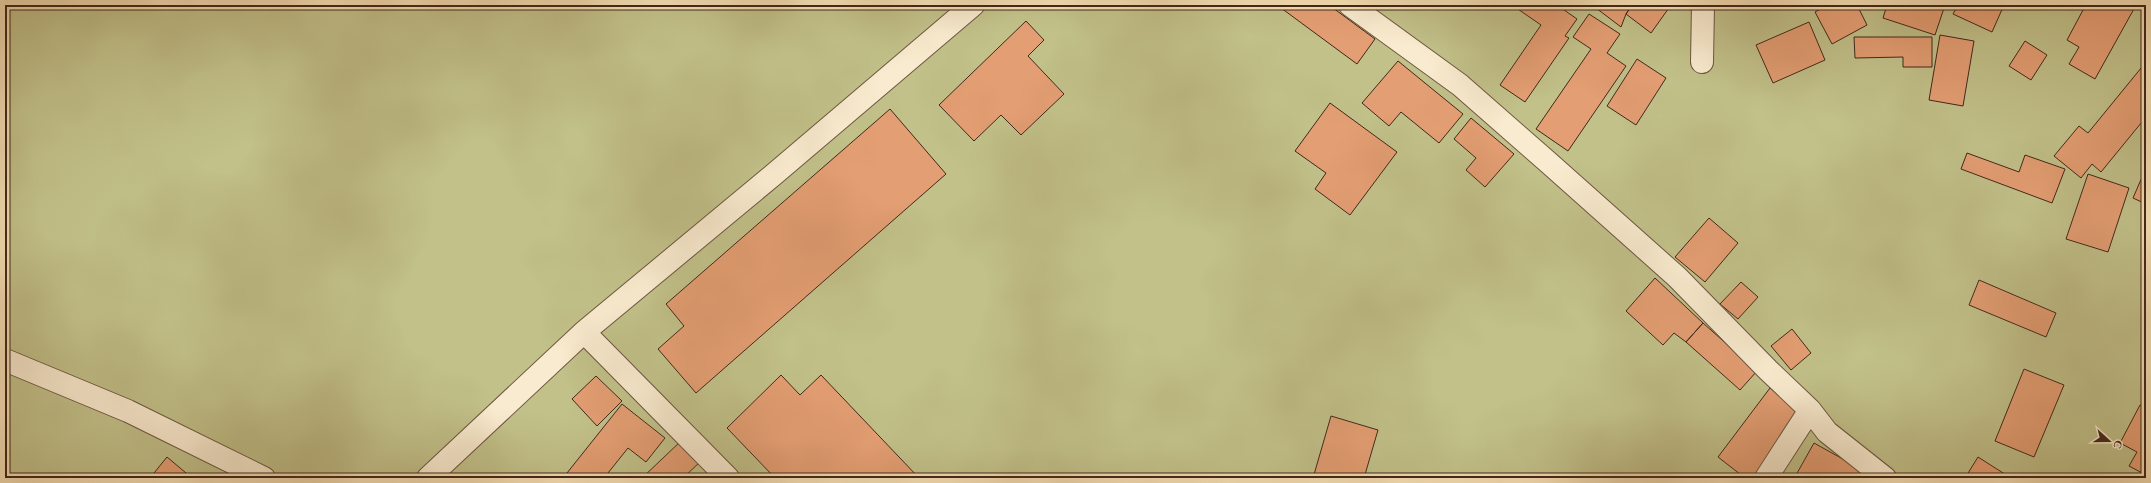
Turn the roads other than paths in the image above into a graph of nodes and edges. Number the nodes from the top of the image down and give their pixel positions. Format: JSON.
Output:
{"nodes":[{"id":1,"x":973,"y":5,"type":"edge"},
{"id":2,"x":1350,"y":5,"type":"edge"},
{"id":3,"x":1703,"y":5,"type":"edge"},
{"id":4,"x":1702,"y":62,"type":"dead end"},
{"id":5,"x":584,"y":332,"type":"junction"},
{"id":6,"x":5,"y":360,"type":"edge"},
{"id":7,"x":1810,"y":410,"type":"junction"},
{"id":8,"x":264,"y":478,"type":"edge"},
{"id":9,"x":428,"y":478,"type":"edge"},
{"id":10,"x":728,"y":478,"type":"edge"},
{"id":11,"x":1766,"y":478,"type":"edge"},
{"id":12,"x":1885,"y":478,"type":"edge"}],
"edges":[{"from":1,"to":5,"type":"street"},
{"from":2,"to":7,"type":"street"},
{"from":3,"to":4,"type":"street"},
{"from":5,"to":9,"type":"street"},
{"from":5,"to":10,"type":"street"},
{"from":6,"to":8,"type":"street"},
{"from":7,"to":11,"type":"street"},
{"from":7,"to":12,"type":"street"}]}
